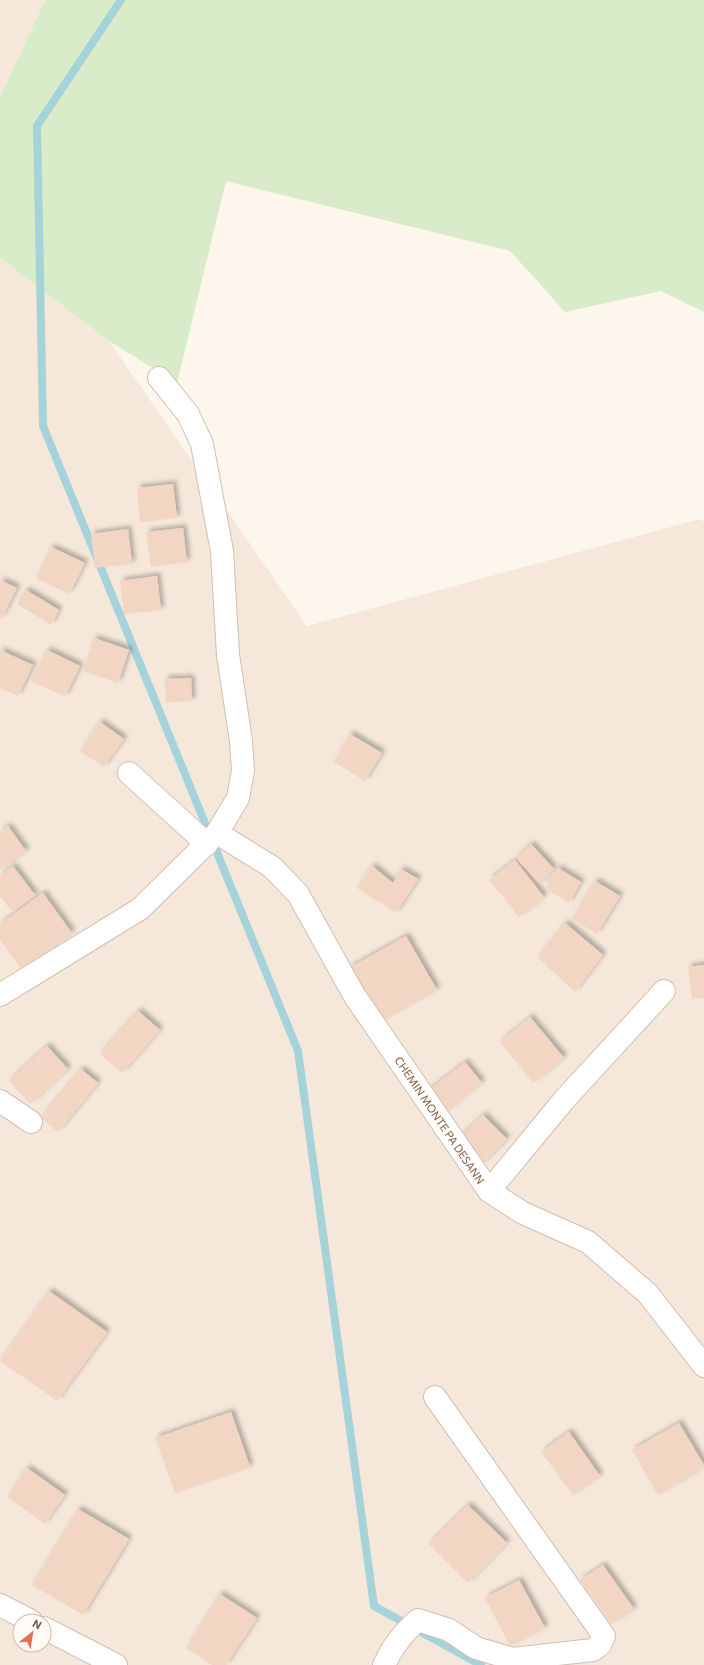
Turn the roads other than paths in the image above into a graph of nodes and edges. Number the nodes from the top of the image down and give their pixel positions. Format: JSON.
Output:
{"nodes":[{"id":1,"x":159,"y":378,"type":"dead end"},
{"id":2,"x":129,"y":773,"type":"dead end"},
{"id":3,"x":212,"y":838,"type":"junction"},
{"id":4,"x":664,"y":990,"type":"dead end"},
{"id":5,"x":0,"y":995,"type":"edge"},
{"id":6,"x":0,"y":1101,"type":"edge"},
{"id":7,"x":31,"y":1122,"type":"dead end"},
{"id":8,"x":489,"y":1191,"type":"junction"},
{"id":9,"x":704,"y":1366,"type":"edge"},
{"id":10,"x":435,"y":1397,"type":"dead end"},
{"id":11,"x":0,"y":1606,"type":"edge"},
{"id":12,"x":14,"y":1613,"type":"edge"},
{"id":13,"x":52,"y":1632,"type":"edge"},
{"id":14,"x":116,"y":1665,"type":"edge"},
{"id":15,"x":384,"y":1665,"type":"edge"}],
"edges":[{"from":1,"to":3,"type":"street"},
{"from":2,"to":3,"type":"street","name":"CHEMIN MONTE PA DESANN"},
{"from":3,"to":5,"type":"street"},
{"from":3,"to":8,"type":"street","name":"CHEMIN MONTE PA DESANN"},
{"from":4,"to":8,"type":"street"},
{"from":6,"to":7,"type":"street"},
{"from":8,"to":9,"type":"street","name":"CHEMIN MONTE PA DESANN"},
{"from":10,"to":15,"type":"street"},
{"from":11,"to":12,"type":"street"},
{"from":13,"to":14,"type":"street"}]}
